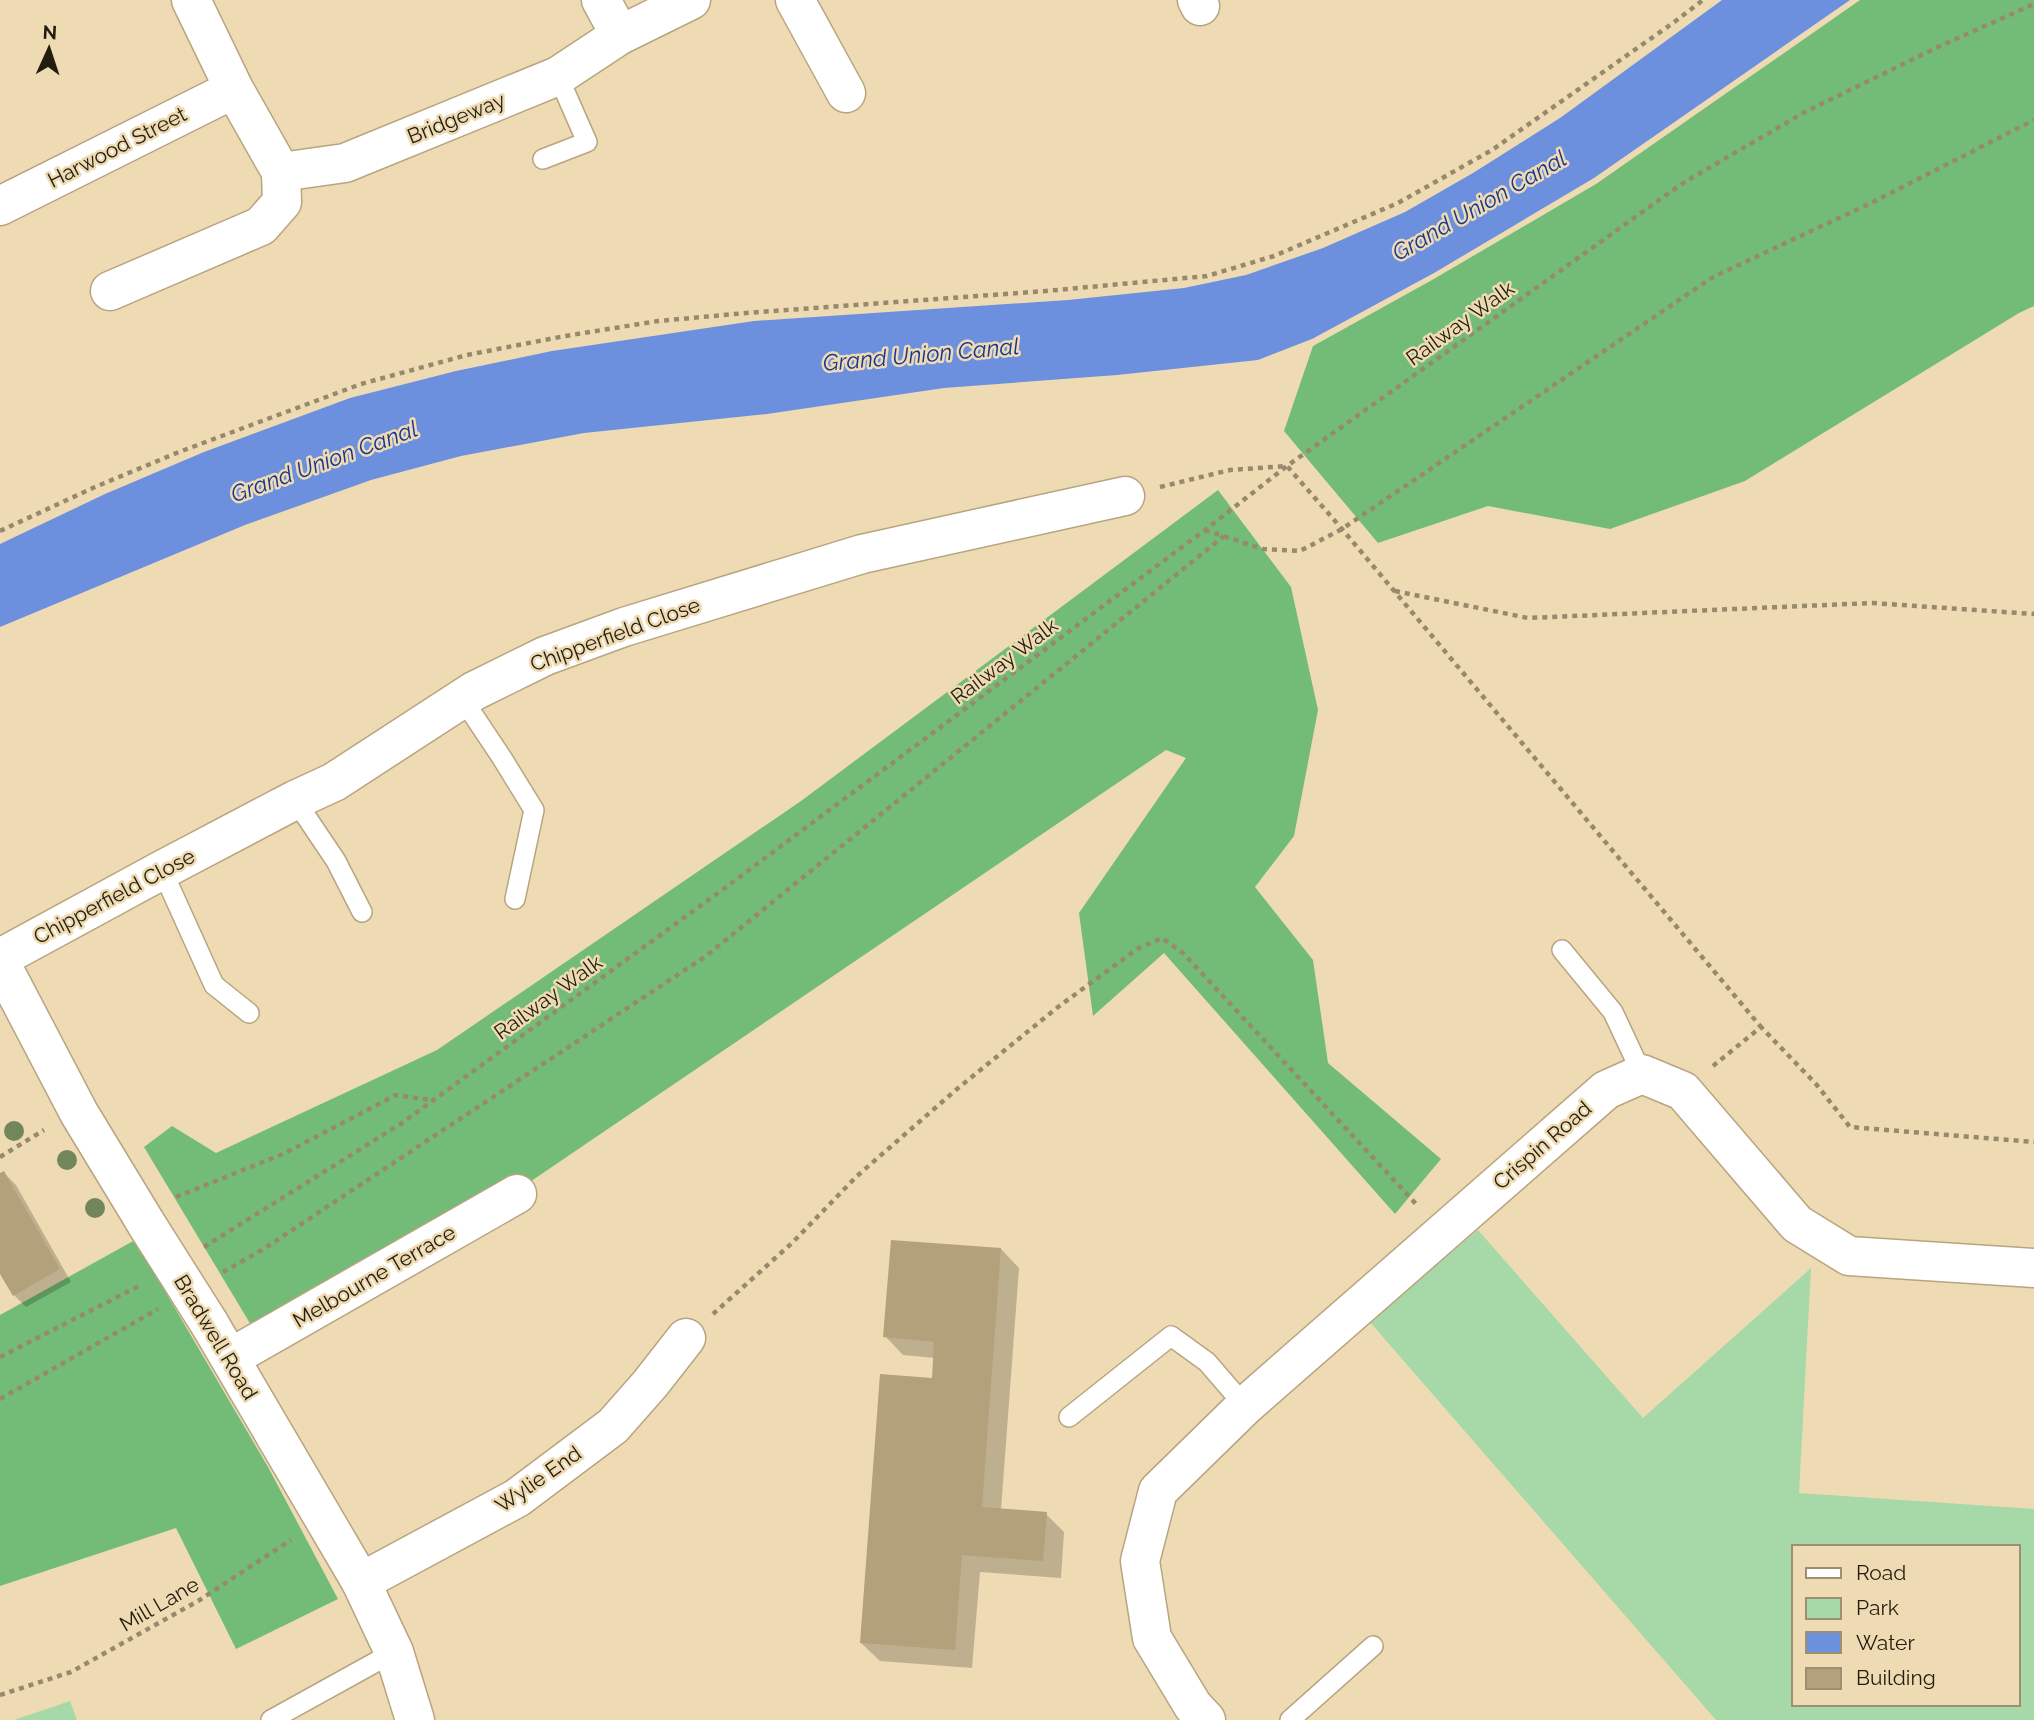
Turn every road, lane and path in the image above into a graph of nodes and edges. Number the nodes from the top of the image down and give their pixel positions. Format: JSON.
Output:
{"nodes":[{"id":1,"x":191,"y":0,"type":"edge"},
{"id":2,"x":601,"y":0,"type":"edge"},
{"id":3,"x":691,"y":0,"type":"edge"},
{"id":4,"x":794,"y":0,"type":"edge"},
{"id":5,"x":1703,"y":0,"type":"edge"},
{"id":6,"x":2034,"y":4,"type":"edge"},
{"id":7,"x":620,"y":35,"type":"junction"},
{"id":8,"x":558,"y":76,"type":"junction"},
{"id":9,"x":234,"y":89,"type":"junction"},
{"id":10,"x":846,"y":93,"type":"dead end"},
{"id":11,"x":2034,"y":120,"type":"edge"},
{"id":12,"x":543,"y":159,"type":"dead end"},
{"id":13,"x":281,"y":172,"type":"junction"},
{"id":14,"x":0,"y":206,"type":"edge"},
{"id":15,"x":110,"y":291,"type":"dead end"},
{"id":16,"x":1287,"y":466,"type":"junction"},
{"id":17,"x":1125,"y":496,"type":"joint"},
{"id":18,"x":1342,"y":528,"type":"junction"},
{"id":19,"x":1205,"y":530,"type":"junction"},
{"id":20,"x":0,"y":531,"type":"edge"},
{"id":21,"x":1224,"y":536,"type":"junction"},
{"id":22,"x":1395,"y":591,"type":"junction"},
{"id":23,"x":2034,"y":614,"type":"edge"},
{"id":24,"x":462,"y":698,"type":"junction"},
{"id":25,"x":295,"y":800,"type":"junction"},
{"id":26,"x":162,"y":870,"type":"junction"},
{"id":27,"x":515,"y":899,"type":"dead end"},
{"id":28,"x":362,"y":912,"type":"dead end"},
{"id":29,"x":1562,"y":950,"type":"dead end"},
{"id":30,"x":0,"y":960,"type":"edge"},
{"id":31,"x":249,"y":1013,"type":"dead end"},
{"id":32,"x":1761,"y":1027,"type":"junction"},
{"id":33,"x":1642,"y":1074,"type":"junction"},
{"id":34,"x":1683,"y":1091,"type":"junction"},
{"id":35,"x":433,"y":1101,"type":"junction"},
{"id":36,"x":79,"y":1113,"type":"junction"},
{"id":37,"x":2034,"y":1142,"type":"edge"},
{"id":38,"x":0,"y":1157,"type":"edge"},
{"id":39,"x":517,"y":1194,"type":"dead end"},
{"id":40,"x":159,"y":1212,"type":"junction"},
{"id":41,"x":1442,"y":1232,"type":"junction"},
{"id":42,"x":204,"y":1247,"type":"dead end"},
{"id":43,"x":2034,"y":1268,"type":"edge"},
{"id":44,"x":214,"y":1277,"type":"dead end"},
{"id":45,"x":145,"y":1283,"type":"dead end"},
{"id":46,"x":167,"y":1304,"type":"dead end"},
{"id":47,"x":686,"y":1338,"type":"joint"},
{"id":48,"x":0,"y":1357,"type":"edge"},
{"id":49,"x":230,"y":1358,"type":"junction"},
{"id":50,"x":0,"y":1399,"type":"edge"},
{"id":51,"x":1245,"y":1406,"type":"junction"},
{"id":52,"x":1069,"y":1418,"type":"dead end"},
{"id":53,"x":324,"y":1518,"type":"junction"},
{"id":54,"x":361,"y":1582,"type":"junction"},
{"id":55,"x":1373,"y":1646,"type":"dead end"},
{"id":56,"x":394,"y":1651,"type":"junction"},
{"id":57,"x":0,"y":1695,"type":"edge"},
{"id":58,"x":1192,"y":1715,"type":"edge"},
{"id":59,"x":271,"y":1720,"type":"edge"},
{"id":60,"x":415,"y":1720,"type":"edge"},
{"id":61,"x":1290,"y":1720,"type":"edge"}],
"edges":[{"from":1,"to":9,"type":"street"},
{"from":2,"to":7,"type":"street"},
{"from":3,"to":7,"type":"street","name":"Bridgeway"},
{"from":4,"to":10,"type":"street"},
{"from":5,"to":20,"type":"path"},
{"from":6,"to":16,"type":"path","name":"Railway Walk"},
{"from":7,"to":8,"type":"street","name":"Bridgeway"},
{"from":8,"to":12,"type":"lane"},
{"from":8,"to":13,"type":"street","name":"Bridgeway"},
{"from":9,"to":13,"type":"street"},
{"from":9,"to":14,"type":"street","name":"Harwood Street"},
{"from":11,"to":18,"type":"path"},
{"from":13,"to":15,"type":"street"},
{"from":16,"to":17,"type":"path"},
{"from":16,"to":18,"type":"path"},
{"from":16,"to":19,"type":"path","name":"Railway Walk"},
{"from":17,"to":24,"type":"street","name":"Chipperfield Close"},
{"from":18,"to":21,"type":"path"},
{"from":18,"to":22,"type":"path"},
{"from":19,"to":21,"type":"path"},
{"from":19,"to":35,"type":"path","name":"Railway Walk"},
{"from":21,"to":44,"type":"path"},
{"from":22,"to":23,"type":"path"},
{"from":22,"to":32,"type":"path"},
{"from":24,"to":25,"type":"street","name":"Chipperfield Close"},
{"from":24,"to":27,"type":"lane"},
{"from":25,"to":26,"type":"street","name":"Chipperfield Close"},
{"from":25,"to":28,"type":"lane"},
{"from":26,"to":30,"type":"street","name":"Chipperfield Close"},
{"from":26,"to":31,"type":"lane"},
{"from":29,"to":33,"type":"lane"},
{"from":30,"to":36,"type":"street","name":"Bradwell Road"},
{"from":32,"to":34,"type":"path"},
{"from":32,"to":37,"type":"path"},
{"from":33,"to":34,"type":"street"},
{"from":33,"to":41,"type":"street","name":"Crispin Road"},
{"from":34,"to":43,"type":"street"},
{"from":35,"to":40,"type":"path"},
{"from":35,"to":42,"type":"path","name":"Railway Walk"},
{"from":36,"to":38,"type":"path"},
{"from":36,"to":40,"type":"street","name":"Bradwell Road"},
{"from":39,"to":49,"type":"street","name":"Melbourne Terrace"},
{"from":40,"to":49,"type":"street","name":"Bradwell Road","bridge":true},
{"from":41,"to":47,"type":"path"},
{"from":41,"to":51,"type":"street","name":"Crispin Road"},
{"from":45,"to":48,"type":"path"},
{"from":46,"to":50,"type":"path"},
{"from":47,"to":54,"type":"street","name":"Wylie End"},
{"from":49,"to":53,"type":"street","name":"Bradwell Road"},
{"from":51,"to":52,"type":"lane"},
{"from":51,"to":58,"type":"street","name":"Crispin Road"},
{"from":53,"to":54,"type":"street","name":"Bradwell Road"},
{"from":53,"to":57,"type":"path","name":"Mill Lane"},
{"from":54,"to":56,"type":"street","name":"Bradwell Road"},
{"from":55,"to":61,"type":"lane"},
{"from":56,"to":59,"type":"lane"},
{"from":56,"to":60,"type":"street","name":"Bradwell Road"}]}
